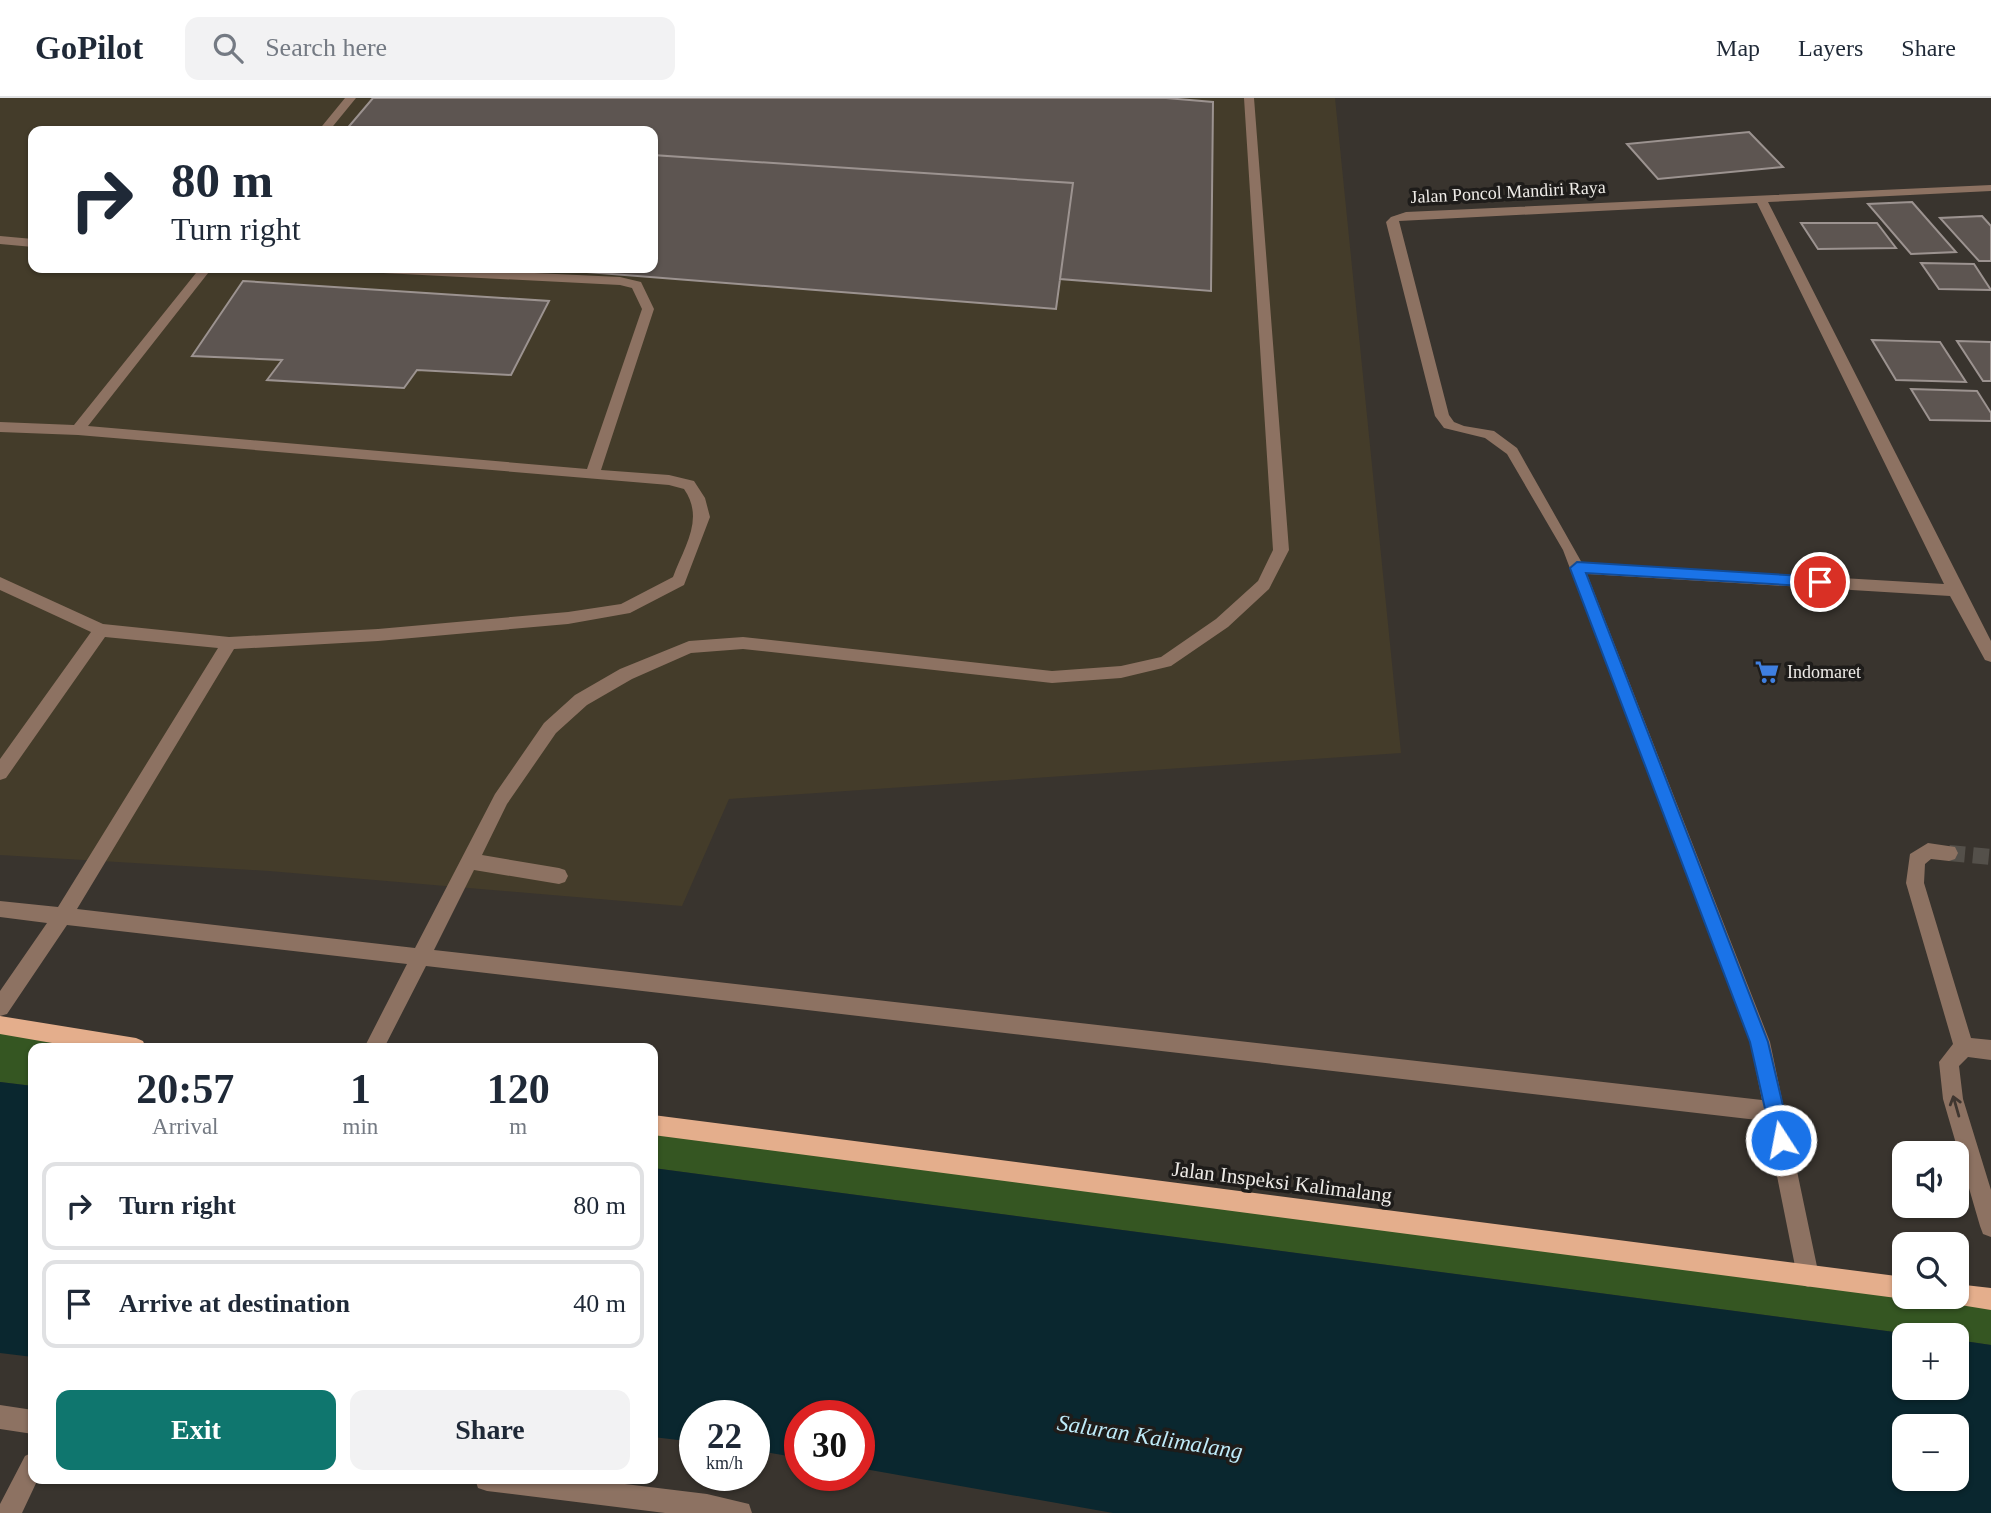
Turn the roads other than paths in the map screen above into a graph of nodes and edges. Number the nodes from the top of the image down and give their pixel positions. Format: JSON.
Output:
{"nodes":[{"id":1,"x":351,"y":98,"type":"edge"},
{"id":2,"x":1248,"y":98,"type":"edge"},
{"id":3,"x":327,"y":126,"type":"edge"},
{"id":4,"x":1991,"y":188,"type":"edge"},
{"id":5,"x":1761,"y":200,"type":"junction"},
{"id":6,"x":0,"y":240,"type":"edge"},
{"id":7,"x":28,"y":243,"type":"edge"},
{"id":8,"x":202,"y":273,"type":"edge"},
{"id":9,"x":462,"y":273,"type":"edge"},
{"id":10,"x":0,"y":427,"type":"edge"},
{"id":11,"x":78,"y":430,"type":"junction"},
{"id":12,"x":592,"y":474,"type":"junction"},
{"id":13,"x":1577,"y":568,"type":"junction"},
{"id":14,"x":0,"y":583,"type":"edge"},
{"id":15,"x":1955,"y":590,"type":"junction"},
{"id":16,"x":101,"y":631,"type":"junction"},
{"id":17,"x":229,"y":643,"type":"junction"},
{"id":18,"x":1991,"y":656,"type":"edge"},
{"id":19,"x":0,"y":773,"type":"edge"},
{"id":20,"x":1949,"y":853,"type":"tunnel mouth"},
{"id":21,"x":470,"y":861,"type":"junction"},
{"id":22,"x":559,"y":876,"type":"dead end"},
{"id":23,"x":0,"y":909,"type":"edge"},
{"id":24,"x":63,"y":916,"type":"junction"},
{"id":25,"x":423,"y":956,"type":"junction"},
{"id":26,"x":0,"y":1007,"type":"edge"},
{"id":27,"x":0,"y":1025,"type":"edge"},
{"id":28,"x":106,"y":1043,"type":"edge"},
{"id":29,"x":377,"y":1043,"type":"edge"},
{"id":30,"x":1964,"y":1047,"type":"junction"},
{"id":31,"x":1991,"y":1050,"type":"edge"},
{"id":32,"x":1776,"y":1112,"type":"junction"},
{"id":33,"x":658,"y":1126,"type":"edge"},
{"id":34,"x":1991,"y":1226,"type":"edge"},
{"id":35,"x":1808,"y":1276,"type":"junction"},
{"id":36,"x":1892,"y":1286,"type":"edge"},
{"id":37,"x":1969,"y":1296,"type":"edge"},
{"id":38,"x":1991,"y":1299,"type":"edge"},
{"id":39,"x":0,"y":1417,"type":"edge"},
{"id":40,"x":28,"y":1421,"type":"edge"},
{"id":41,"x":28,"y":1474,"type":"edge"},
{"id":42,"x":528,"y":1484,"type":"edge"},
{"id":43,"x":9,"y":1513,"type":"edge"},
{"id":44,"x":740,"y":1513,"type":"edge"}],
"edges":[{"from":1,"to":3,"type":"street"},
{"from":2,"to":21,"type":"street"},
{"from":4,"to":5,"type":"street","name":"Jalan Poncol Mandiri Raya"},
{"from":5,"to":13,"type":"street","name":"Jalan Poncol Mandiri Raya"},
{"from":5,"to":15,"type":"street"},
{"from":6,"to":7,"type":"street"},
{"from":8,"to":11,"type":"street"},
{"from":9,"to":12,"type":"street"},
{"from":10,"to":11,"type":"street"},
{"from":11,"to":12,"type":"street"},
{"from":12,"to":17,"type":"street"},
{"from":13,"to":15,"type":"street"},
{"from":13,"to":32,"type":"street","name":"Jalan Poncol Mandiri Raya"},
{"from":14,"to":16,"type":"street"},
{"from":15,"to":18,"type":"street"},
{"from":16,"to":17,"type":"street"},
{"from":16,"to":19,"type":"street"},
{"from":17,"to":24,"type":"street"},
{"from":20,"to":30,"type":"street"},
{"from":21,"to":22,"type":"street"},
{"from":21,"to":25,"type":"street"},
{"from":23,"to":24,"type":"street"},
{"from":24,"to":25,"type":"street"},
{"from":24,"to":26,"type":"street"},
{"from":25,"to":29,"type":"street"},
{"from":25,"to":32,"type":"street"},
{"from":27,"to":28,"type":"main road"},
{"from":30,"to":31,"type":"street"},
{"from":34,"to":30,"type":"street","one_way":true},
{"from":32,"to":35,"type":"street","name":"Jalan Poncol Mandiri Raya"},
{"from":33,"to":35,"type":"main road","name":"Jalan Inspeksi Kalimalang"},
{"from":35,"to":36,"type":"main road","name":"Jalan Inspeksi Kalimalang"},
{"from":37,"to":38,"type":"main road"},
{"from":39,"to":40,"type":"street"},
{"from":41,"to":43,"type":"street"},
{"from":42,"to":44,"type":"street"}]}
